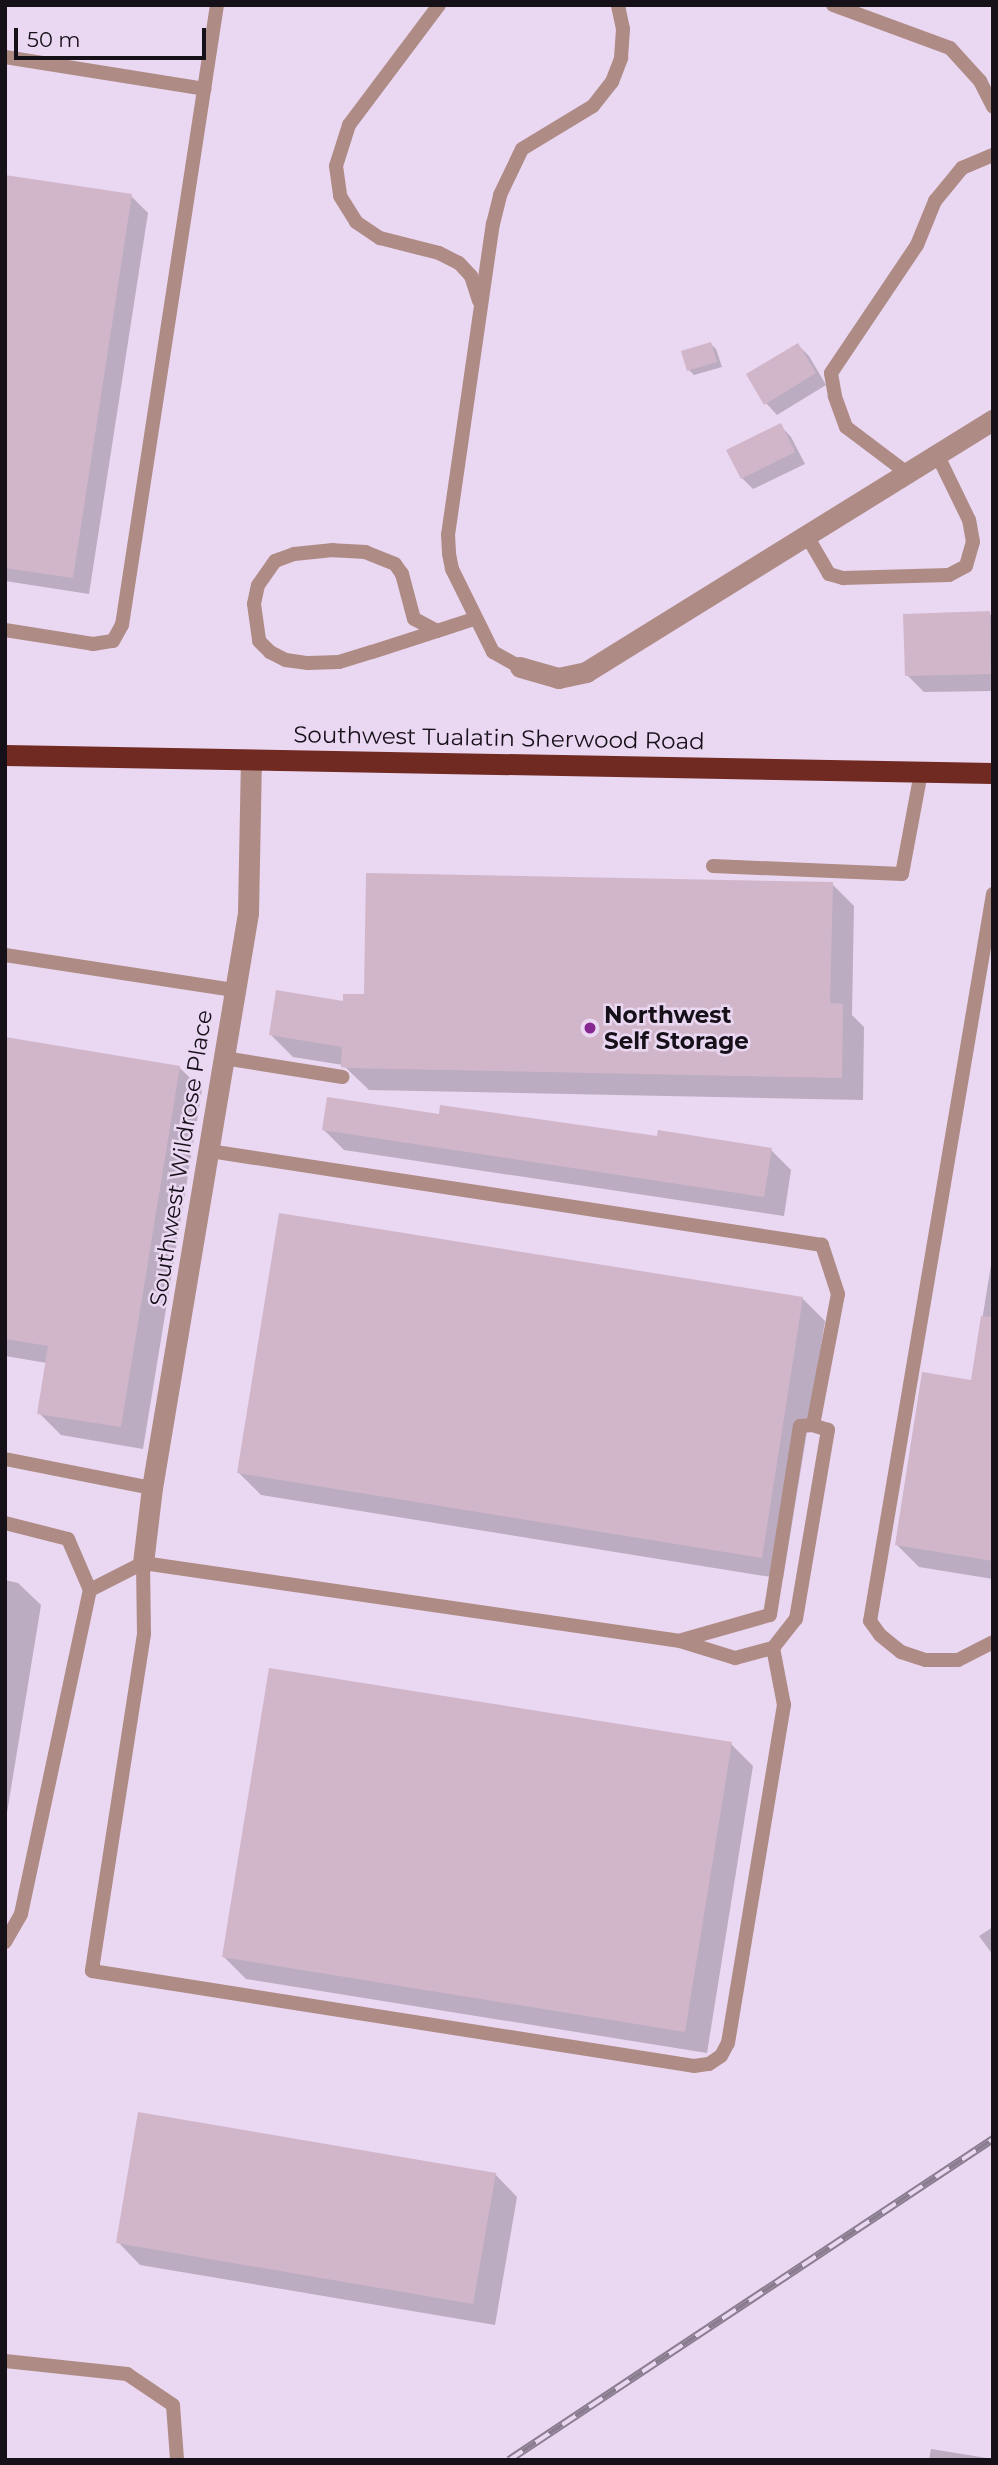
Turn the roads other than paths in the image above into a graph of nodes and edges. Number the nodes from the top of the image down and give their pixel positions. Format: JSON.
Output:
{"nodes":[{"id":1,"x":217,"y":5,"type":"edge"},
{"id":2,"x":439,"y":5,"type":"edge"},
{"id":3,"x":618,"y":5,"type":"edge"},
{"id":4,"x":833,"y":5,"type":"edge"},
{"id":5,"x":5,"y":57,"type":"edge"},
{"id":6,"x":204,"y":89,"type":"junction"},
{"id":7,"x":993,"y":107,"type":"edge"},
{"id":8,"x":993,"y":155,"type":"edge"},
{"id":9,"x":481,"y":309,"type":"junction"},
{"id":10,"x":993,"y":420,"type":"edge"},
{"id":11,"x":937,"y":454,"type":"junction"},
{"id":12,"x":907,"y":473,"type":"junction"},
{"id":13,"x":807,"y":536,"type":"junction"},
{"id":14,"x":475,"y":619,"type":"junction"},
{"id":15,"x":5,"y":630,"type":"edge"},
{"id":16,"x":437,"y":631,"type":"junction"},
{"id":17,"x":520,"y":667,"type":"joint"},
{"id":18,"x":5,"y":755,"type":"edge"},
{"id":19,"x":251,"y":760,"type":"junction"},
{"id":20,"x":920,"y":772,"type":"junction"},
{"id":21,"x":993,"y":773,"type":"edge"},
{"id":22,"x":713,"y":866,"type":"dead end"},
{"id":23,"x":993,"y":894,"type":"edge"},
{"id":24,"x":5,"y":955,"type":"edge"},
{"id":25,"x":235,"y":990,"type":"junction"},
{"id":26,"x":225,"y":1058,"type":"junction"},
{"id":27,"x":342,"y":1077,"type":"dead end"},
{"id":28,"x":210,"y":1151,"type":"junction"},
{"id":29,"x":813,"y":1425,"type":"junction"},
{"id":30,"x":5,"y":1459,"type":"edge"},
{"id":31,"x":152,"y":1488,"type":"junction"},
{"id":32,"x":5,"y":1523,"type":"edge"},
{"id":33,"x":143,"y":1563,"type":"junction"},
{"id":34,"x":90,"y":1590,"type":"junction"},
{"id":35,"x":680,"y":1641,"type":"junction"},
{"id":36,"x":993,"y":1642,"type":"edge"},
{"id":37,"x":772,"y":1648,"type":"junction"},
{"id":38,"x":5,"y":1942,"type":"edge"},
{"id":39,"x":5,"y":2361,"type":"edge"},
{"id":40,"x":177,"y":2460,"type":"edge"}],
"edges":[{"from":1,"to":6,"type":"lane"},
{"from":2,"to":9,"type":"lane"},
{"from":3,"to":9,"type":"lane"},
{"from":4,"to":7,"type":"lane"},
{"from":5,"to":6,"type":"lane"},
{"from":6,"to":15,"type":"lane"},
{"from":8,"to":12,"type":"lane"},
{"from":9,"to":14,"type":"lane"},
{"from":10,"to":11,"type":"street"},
{"from":11,"to":12,"type":"street"},
{"from":11,"to":13,"type":"lane"},
{"from":12,"to":13,"type":"street"},
{"from":13,"to":17,"type":"street"},
{"from":14,"to":16,"type":"lane"},
{"from":14,"to":17,"type":"lane"},
{"from":16,"to":16,"type":"lane"},
{"from":18,"to":19,"type":"highway","name":"Southwest Tualatin Sherwood Road"},
{"from":19,"to":20,"type":"highway","name":"Southwest Tualatin Sherwood Road"},
{"from":19,"to":25,"type":"street","name":"Southwest Wildrose Place"},
{"from":20,"to":21,"type":"highway","name":"Southwest Tualatin Sherwood Road"},
{"from":20,"to":22,"type":"lane"},
{"from":23,"to":36,"type":"lane"},
{"from":24,"to":25,"type":"lane"},
{"from":25,"to":26,"type":"street","name":"Southwest Wildrose Place"},
{"from":26,"to":27,"type":"lane"},
{"from":26,"to":28,"type":"street","name":"Southwest Wildrose Place"},
{"from":28,"to":29,"type":"lane"},
{"from":28,"to":31,"type":"street","name":"Southwest Wildrose Place"},
{"from":29,"to":35,"type":"lane"},
{"from":29,"to":37,"type":"lane"},
{"from":30,"to":31,"type":"lane"},
{"from":31,"to":33,"type":"street","name":"Southwest Wildrose Place"},
{"from":32,"to":34,"type":"lane"},
{"from":33,"to":34,"type":"lane"},
{"from":33,"to":35,"type":"lane"},
{"from":33,"to":37,"type":"lane"},
{"from":34,"to":38,"type":"lane"},
{"from":35,"to":37,"type":"lane"},
{"from":39,"to":40,"type":"lane"}]}
